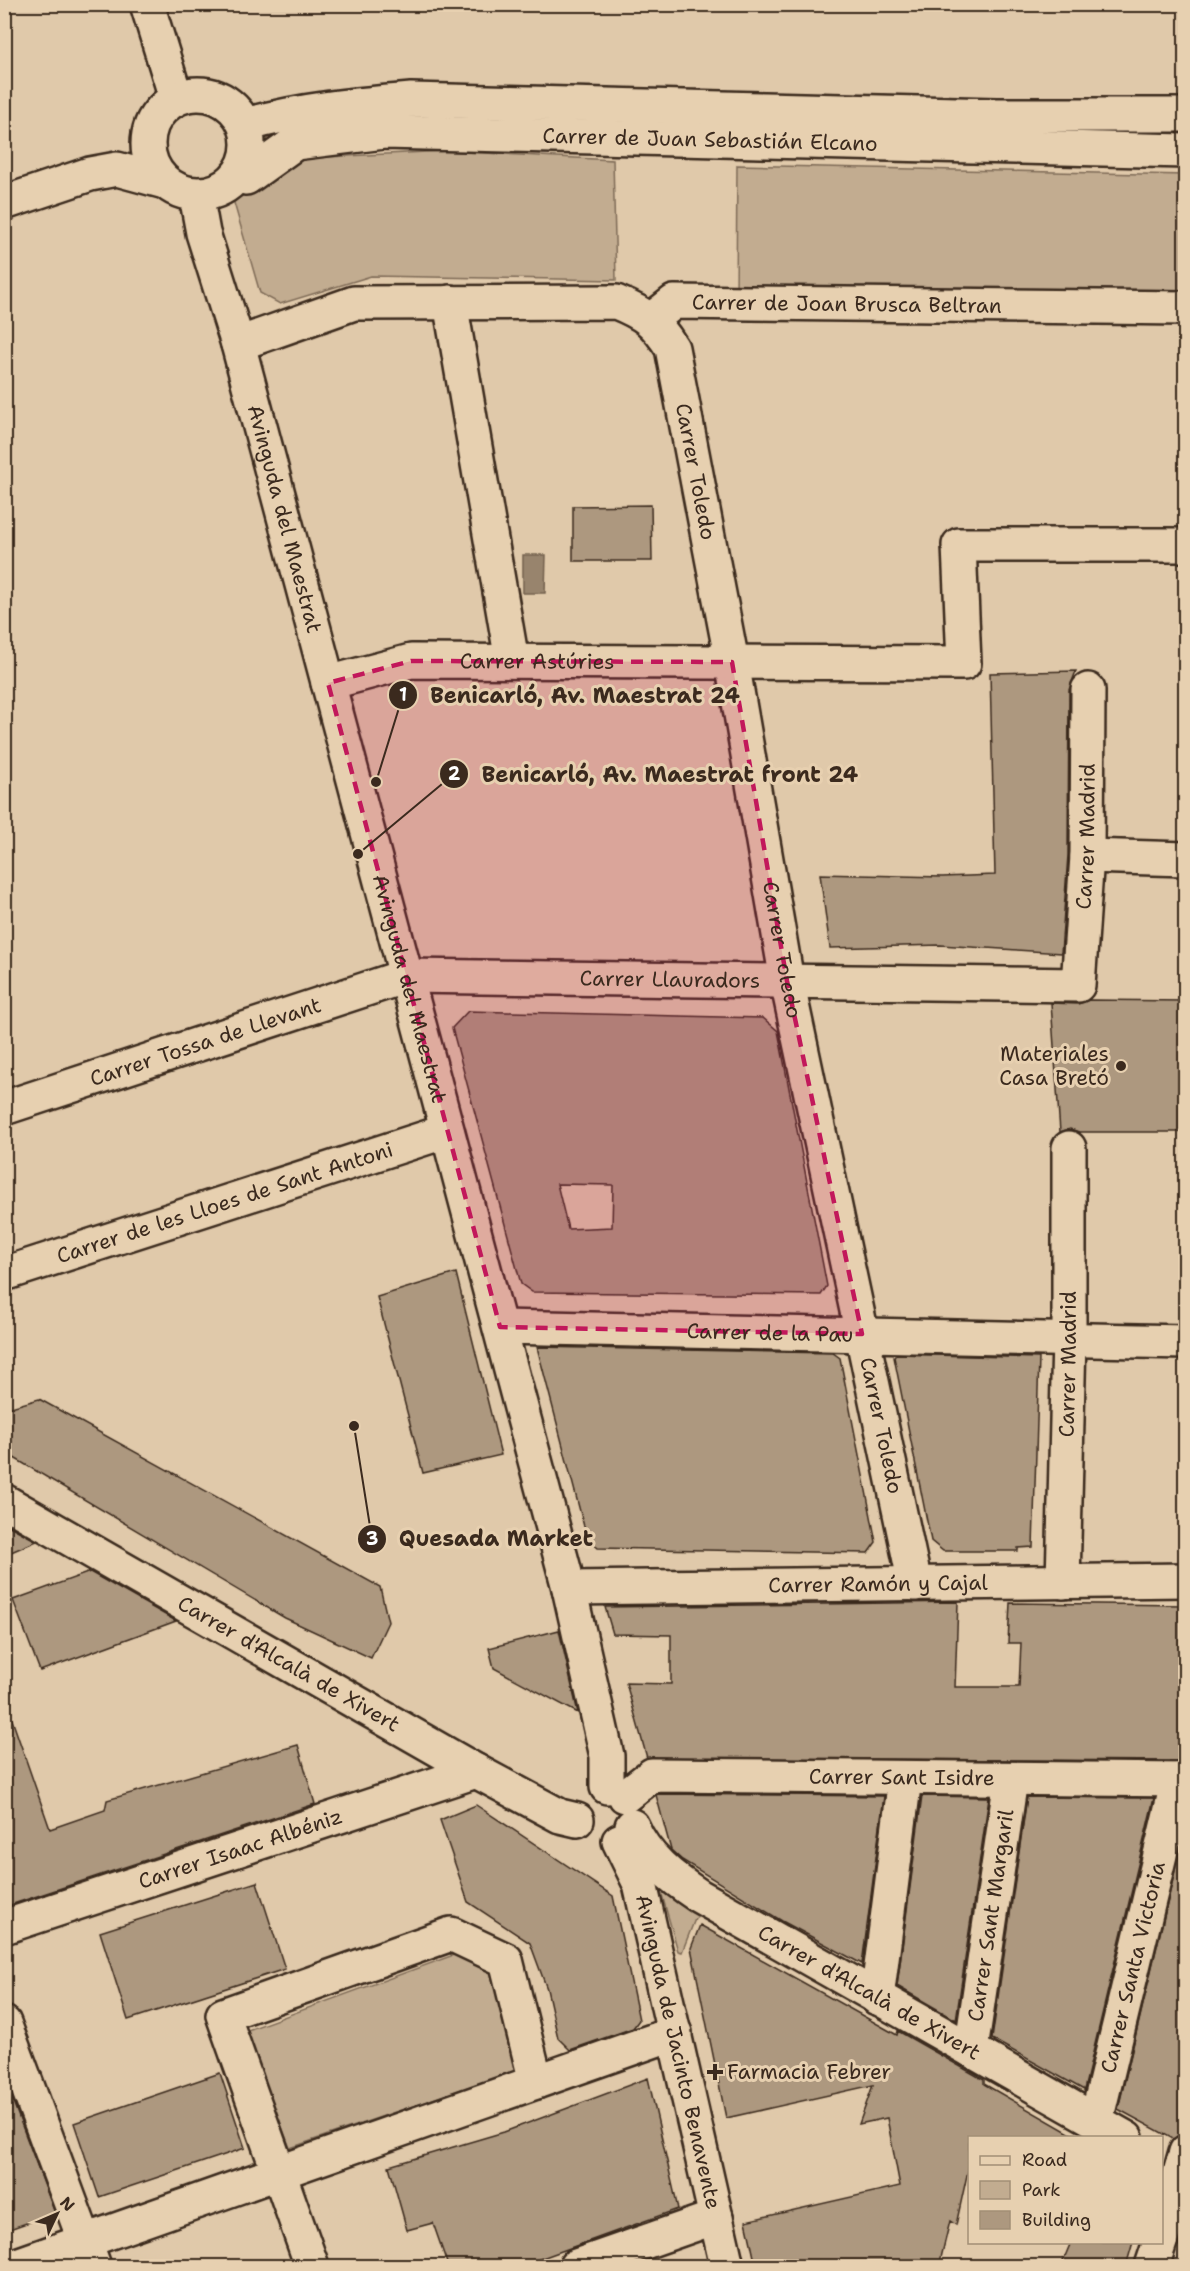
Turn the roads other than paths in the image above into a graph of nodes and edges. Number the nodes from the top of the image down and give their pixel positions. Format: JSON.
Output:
{"nodes":[{"id":1,"x":147,"y":4,"type":"edge"},
{"id":2,"x":176,"y":98,"type":"junction"},
{"id":3,"x":996,"y":115,"type":"junction"},
{"id":4,"x":1185,"y":115,"type":"edge"},
{"id":5,"x":153,"y":122,"type":"junction"},
{"id":6,"x":245,"y":125,"type":"junction"},
{"id":7,"x":1185,"y":129,"type":"edge"},
{"id":8,"x":1185,"y":151,"type":"edge"},
{"id":9,"x":90,"y":174,"type":"junction"},
{"id":10,"x":246,"y":178,"type":"dead end"},
{"id":11,"x":165,"y":182,"type":"junction"},
{"id":12,"x":196,"y":195,"type":"junction"},
{"id":13,"x":4,"y":203,"type":"edge"},
{"id":14,"x":450,"y":302,"type":"junction"},
{"id":15,"x":1185,"y":308,"type":"edge"},
{"id":16,"x":651,"y":320,"type":"junction"},
{"id":17,"x":238,"y":344,"type":"junction"},
{"id":18,"x":1185,"y":545,"type":"edge"},
{"id":19,"x":512,"y":661,"type":"junction"},
{"id":20,"x":732,"y":662,"type":"junction"},
{"id":21,"x":328,"y":683,"type":"junction"},
{"id":22,"x":1088,"y":690,"type":"dead end"},
{"id":23,"x":1087,"y":856,"type":"junction"},
{"id":24,"x":1185,"y":859,"type":"edge"},
{"id":25,"x":406,"y":976,"type":"junction"},
{"id":26,"x":787,"y":981,"type":"junction"},
{"id":27,"x":1078,"y":985,"type":"joint"},
{"id":28,"x":4,"y":1108,"type":"edge"},
{"id":29,"x":447,"y":1131,"type":"junction"},
{"id":30,"x":1069,"y":1148,"type":"dead end"},
{"id":31,"x":4,"y":1274,"type":"edge"},
{"id":32,"x":500,"y":1327,"type":"junction"},
{"id":33,"x":862,"y":1334,"type":"junction"},
{"id":34,"x":1069,"y":1339,"type":"junction"},
{"id":35,"x":1185,"y":1342,"type":"edge"},
{"id":36,"x":4,"y":1501,"type":"edge"},
{"id":37,"x":1185,"y":1580,"type":"edge"},
{"id":38,"x":1063,"y":1582,"type":"junction"},
{"id":39,"x":915,"y":1584,"type":"junction"},
{"id":40,"x":569,"y":1588,"type":"junction"},
{"id":41,"x":476,"y":1771,"type":"junction"},
{"id":42,"x":904,"y":1778,"type":"junction"},
{"id":43,"x":1011,"y":1779,"type":"junction"},
{"id":44,"x":1182,"y":1780,"type":"edge"},
{"id":45,"x":621,"y":1812,"type":"junction"},
{"id":46,"x":577,"y":1820,"type":"junction"},
{"id":47,"x":4,"y":1927,"type":"edge"},
{"id":48,"x":877,"y":1998,"type":"junction"},
{"id":49,"x":4,"y":2023,"type":"edge"},
{"id":50,"x":675,"y":2033,"type":"junction"},
{"id":51,"x":970,"y":2050,"type":"junction"},
{"id":52,"x":536,"y":2082,"type":"junction"},
{"id":53,"x":1096,"y":2121,"type":"junction"},
{"id":54,"x":1122,"y":2136,"type":"edge"},
{"id":55,"x":1179,"y":2162,"type":"edge"},
{"id":56,"x":279,"y":2173,"type":"junction"},
{"id":57,"x":716,"y":2217,"type":"junction"},
{"id":58,"x":1163,"y":2229,"type":"edge"},
{"id":59,"x":1159,"y":2244,"type":"edge"},
{"id":60,"x":89,"y":2254,"type":"edge"},
{"id":61,"x":14,"y":2266,"type":"edge"},
{"id":62,"x":312,"y":2266,"type":"edge"},
{"id":63,"x":576,"y":2266,"type":"edge"},
{"id":64,"x":727,"y":2266,"type":"edge"},
{"id":65,"x":1152,"y":2266,"type":"edge"}],
"edges":[{"from":1,"to":2,"type":"street"},
{"from":2,"to":5,"type":"street"},
{"from":2,"to":6,"type":"street"},
{"from":3,"to":4,"type":"street","name":"Carrer de Juan Sebastián Elcano"},
{"from":3,"to":6,"type":"street","name":"Carrer de Juan Sebastián Elcano"},
{"from":3,"to":7,"type":"street","name":"Carrer de Juan Sebastián Elcano"},
{"from":5,"to":9,"type":"street"},
{"from":5,"to":11,"type":"street"},
{"from":6,"to":12,"type":"street"},
{"from":8,"to":10,"type":"street","name":"Carrer de Juan Sebastián Elcano"},
{"from":9,"to":11,"type":"street"},
{"from":9,"to":13,"type":"street"},
{"from":11,"to":12,"type":"street"},
{"from":12,"to":17,"type":"street","name":"Avinguda del Maestrat"},
{"from":14,"to":16,"type":"street"},
{"from":14,"to":17,"type":"street"},
{"from":14,"to":19,"type":"street"},
{"from":15,"to":16,"type":"street","name":"Carrer de Joan Brusca Beltran"},
{"from":16,"to":20,"type":"street","name":"Carrer Toledo"},
{"from":17,"to":21,"type":"street","name":"Avinguda del Maestrat"},
{"from":18,"to":20,"type":"street","name":"Carrer Astúries"},
{"from":19,"to":20,"type":"street","name":"Carrer Astúries"},
{"from":19,"to":21,"type":"street","name":"Carrer Astúries"},
{"from":20,"to":26,"type":"street","name":"Carrer Toledo"},
{"from":21,"to":25,"type":"street","name":"Avinguda del Maestrat"},
{"from":22,"to":23,"type":"street","name":"Carrer Madrid"},
{"from":23,"to":24,"type":"street"},
{"from":23,"to":27,"type":"street","name":"Carrer Madrid"},
{"from":25,"to":26,"type":"street","name":"Carrer Llauradors"},
{"from":25,"to":28,"type":"street","name":"Carrer Tossa de Llevant"},
{"from":25,"to":29,"type":"street","name":"Avinguda del Maestrat"},
{"from":26,"to":27,"type":"street","name":"Carrer Llauradors"},
{"from":26,"to":33,"type":"street","name":"Carrer Toledo"},
{"from":29,"to":31,"type":"street","name":"Carrer de les Lloes de Sant Antoni"},
{"from":29,"to":32,"type":"street","name":"Avinguda del Maestrat"},
{"from":30,"to":34,"type":"street","name":"Carrer Madrid"},
{"from":32,"to":33,"type":"street","name":"Carrer de la Pau"},
{"from":32,"to":40,"type":"street","name":"Avinguda del Maestrat"},
{"from":33,"to":34,"type":"street","name":"Carrer de la Pau"},
{"from":33,"to":39,"type":"street","name":"Carrer Toledo"},
{"from":34,"to":35,"type":"street","name":"Carrer de la Pau"},
{"from":34,"to":38,"type":"street","name":"Carrer Madrid"},
{"from":36,"to":41,"type":"street","name":"Carrer d'Alcalà de Xivert"},
{"from":37,"to":38,"type":"street","name":"Carrer Ramón y Cajal"},
{"from":38,"to":39,"type":"street","name":"Carrer Ramón y Cajal"},
{"from":39,"to":40,"type":"street","name":"Carrer Ramón y Cajal"},
{"from":40,"to":45,"type":"street","name":"Avinguda del Maestrat"},
{"from":41,"to":46,"type":"street","name":"Carrer d'Alcalà de Xivert"},
{"from":41,"to":47,"type":"street","name":"Carrer Isaac Albéniz"},
{"from":42,"to":43,"type":"street","name":"Carrer Sant Isidre"},
{"from":42,"to":45,"type":"street","name":"Carrer Sant Isidre"},
{"from":42,"to":48,"type":"street"},
{"from":43,"to":44,"type":"street","name":"Carrer Sant Isidre"},
{"from":43,"to":51,"type":"street","name":"Carrer Sant Margaril"},
{"from":44,"to":53,"type":"street","name":"Carrer Santa Victoria"},
{"from":45,"to":46,"type":"street"},
{"from":45,"to":46,"type":"street"},
{"from":45,"to":48,"type":"street","name":"Carrer d'Alcalà de Xivert"},
{"from":45,"to":50,"type":"street","name":"Avinguda de Jacinto Benavente"},
{"from":48,"to":51,"type":"street","name":"Carrer d'Alcalà de Xivert"},
{"from":49,"to":60,"type":"street"},
{"from":50,"to":52,"type":"street"},
{"from":50,"to":57,"type":"street","name":"Avinguda de Jacinto Benavente"},
{"from":51,"to":53,"type":"street","name":"Carrer d'Alcalà de Xivert"},
{"from":52,"to":56,"type":"street"},
{"from":52,"to":56,"type":"street"},
{"from":53,"to":54,"type":"street","name":"Carrer d'Alcalà de Xivert"},
{"from":55,"to":58,"type":"street"},
{"from":56,"to":60,"type":"street"},
{"from":56,"to":62,"type":"street"},
{"from":57,"to":63,"type":"street"},
{"from":57,"to":64,"type":"street","name":"Avinguda de Jacinto Benavente"},
{"from":59,"to":65,"type":"street"},
{"from":60,"to":61,"type":"street"}]}
